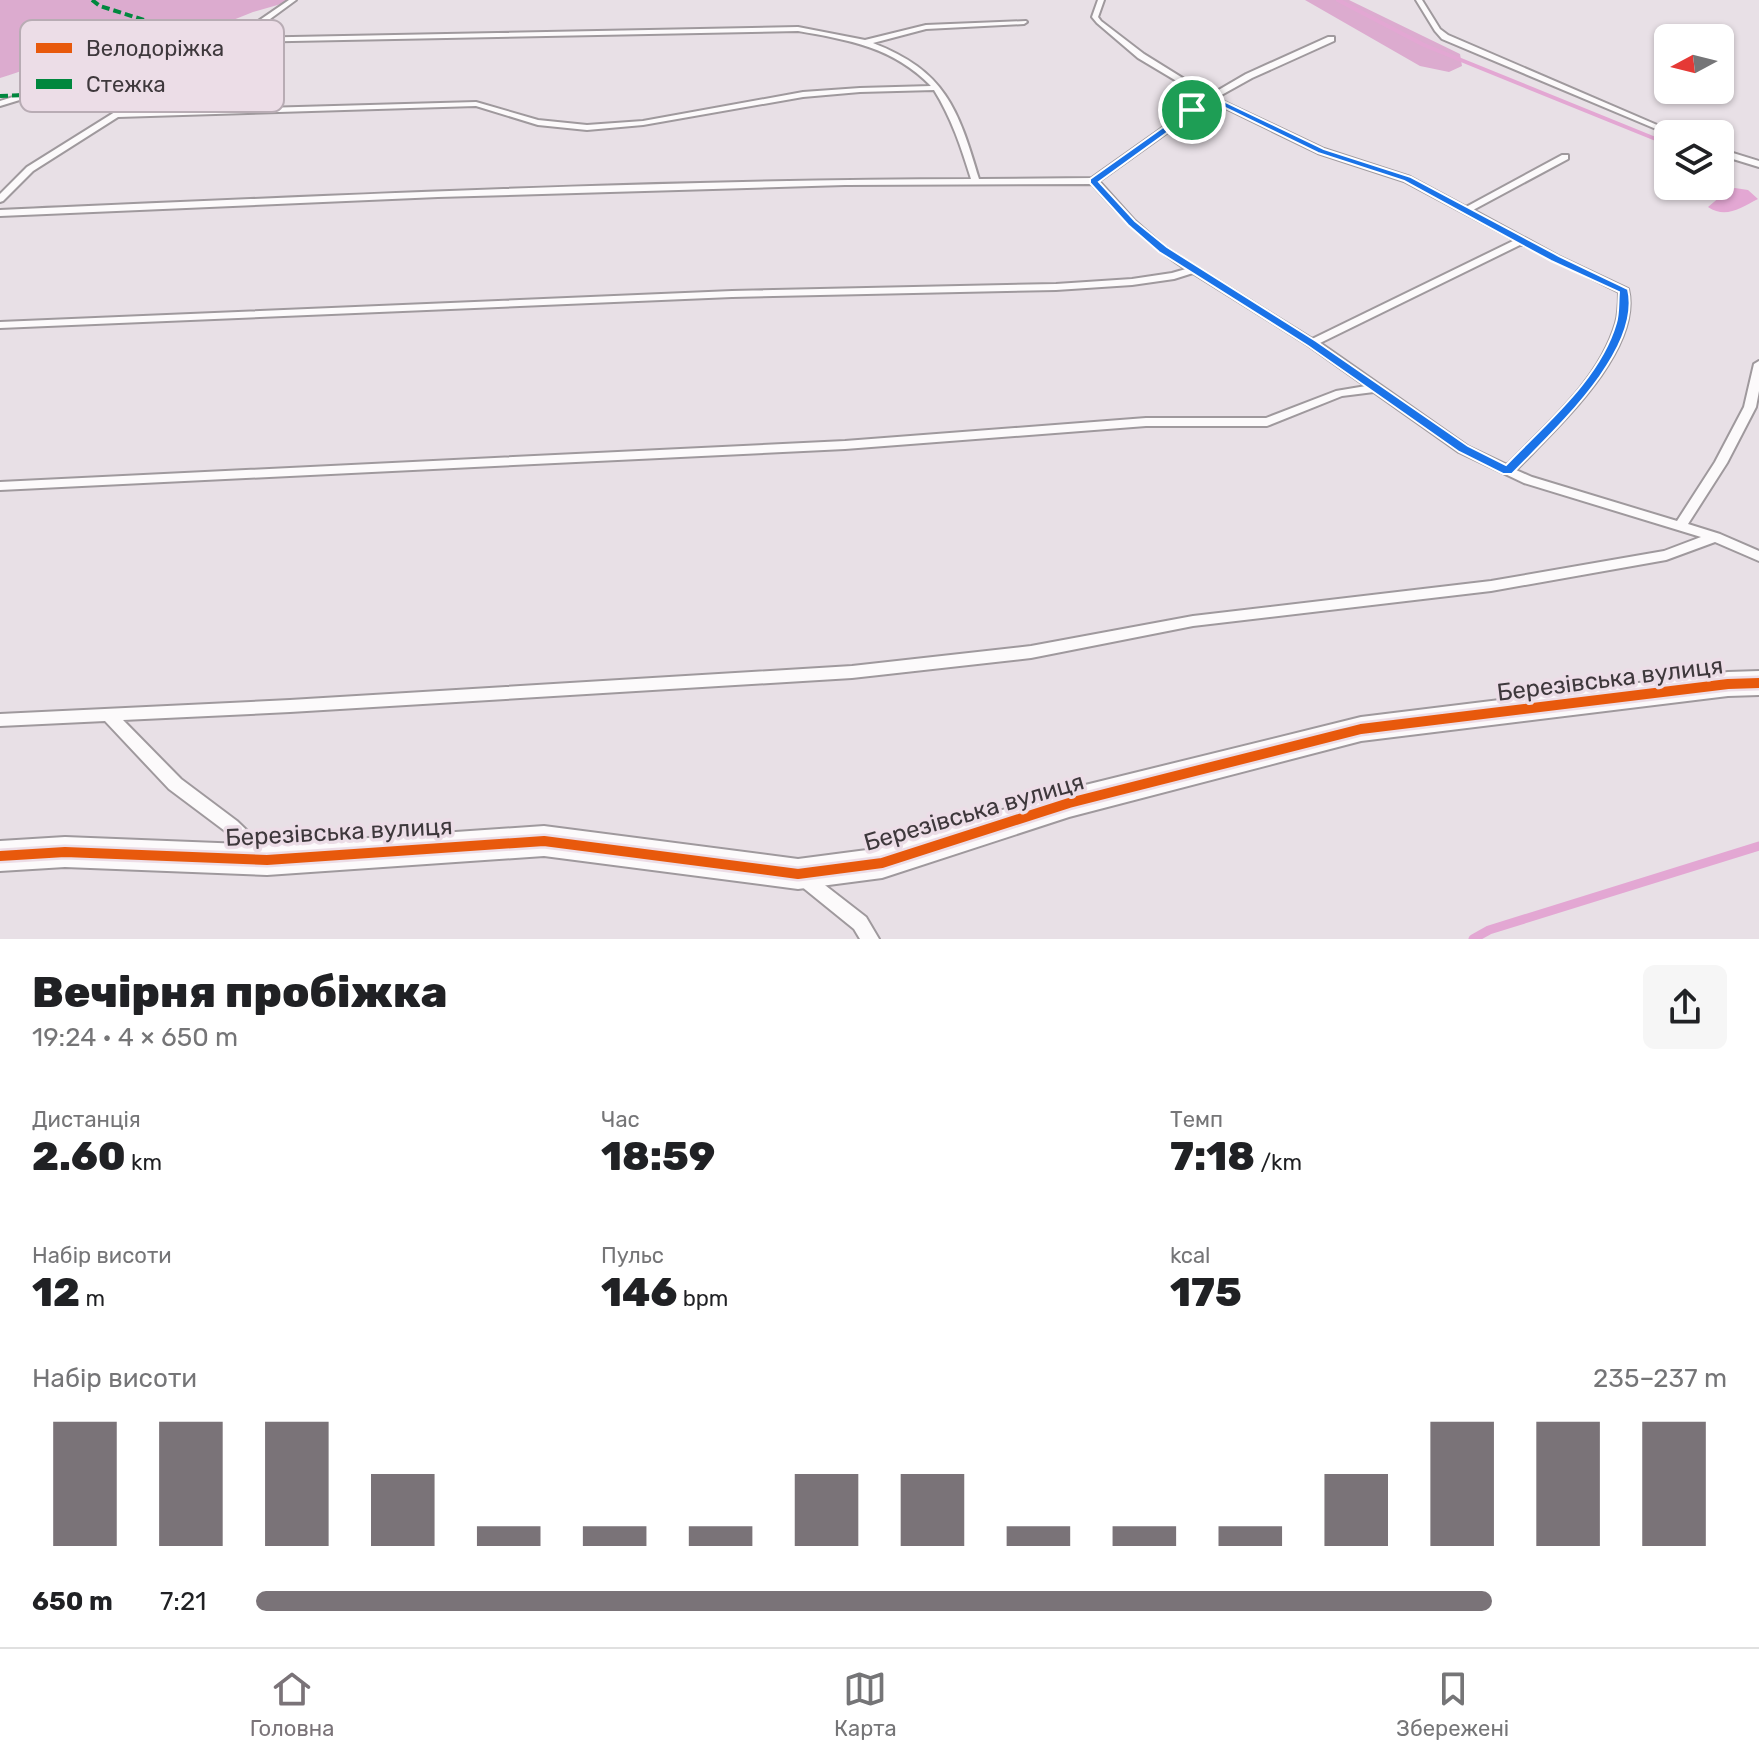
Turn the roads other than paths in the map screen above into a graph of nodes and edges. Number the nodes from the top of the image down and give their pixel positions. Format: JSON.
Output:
{"nodes":[{"id":1,"x":293,"y":0,"type":"edge"},
{"id":2,"x":1101,"y":0,"type":"edge"},
{"id":3,"x":1419,"y":0,"type":"edge"},
{"id":4,"x":264,"y":20,"type":"edge"},
{"id":5,"x":1024,"y":22,"type":"dead end"},
{"id":6,"x":284,"y":39,"type":"edge"},
{"id":7,"x":1331,"y":39,"type":"dead end"},
{"id":8,"x":867,"y":42,"type":"junction"},
{"id":9,"x":937,"y":88,"type":"junction"},
{"id":10,"x":20,"y":98,"type":"edge"},
{"id":11,"x":1210,"y":98,"type":"junction"},
{"id":12,"x":0,"y":104,"type":"edge"},
{"id":13,"x":284,"y":110,"type":"edge"},
{"id":14,"x":120,"y":112,"type":"edge"},
{"id":15,"x":213,"y":112,"type":"edge"},
{"id":16,"x":115,"y":115,"type":"junction"},
{"id":17,"x":1654,"y":126,"type":"edge"},
{"id":18,"x":1734,"y":156,"type":"edge"},
{"id":19,"x":1565,"y":157,"type":"dead end"},
{"id":20,"x":1759,"y":164,"type":"edge"},
{"id":21,"x":1094,"y":181,"type":"junction"},
{"id":22,"x":976,"y":182,"type":"junction"},
{"id":23,"x":0,"y":199,"type":"edge"},
{"id":24,"x":1467,"y":210,"type":"junction"},
{"id":25,"x":0,"y":213,"type":"edge"},
{"id":26,"x":1521,"y":241,"type":"junction"},
{"id":27,"x":1192,"y":270,"type":"junction"},
{"id":28,"x":0,"y":325,"type":"edge"},
{"id":29,"x":1312,"y":343,"type":"junction"},
{"id":30,"x":1759,"y":364,"type":"edge"},
{"id":31,"x":1377,"y":388,"type":"junction"},
{"id":32,"x":1508,"y":471,"type":"junction"},
{"id":33,"x":0,"y":486,"type":"edge"},
{"id":34,"x":1680,"y":527,"type":"junction"},
{"id":35,"x":1715,"y":537,"type":"junction"},
{"id":36,"x":1759,"y":556,"type":"edge"},
{"id":37,"x":1759,"y":683,"type":"edge"},
{"id":38,"x":108,"y":714,"type":"junction"},
{"id":39,"x":0,"y":720,"type":"edge"},
{"id":40,"x":0,"y":856,"type":"edge"},
{"id":41,"x":267,"y":860,"type":"junction"},
{"id":42,"x":798,"y":874,"type":"junction"},
{"id":43,"x":870,"y":939,"type":"edge"}],
"edges":[{"from":1,"to":4,"type":"lane"},
{"from":2,"to":11,"type":"lane"},
{"from":3,"to":17,"type":"lane"},
{"from":5,"to":8,"type":"lane"},
{"from":6,"to":8,"type":"lane"},
{"from":7,"to":11,"type":"lane"},
{"from":8,"to":9,"type":"lane"},
{"from":9,"to":13,"type":"lane"},
{"from":9,"to":22,"type":"lane"},
{"from":10,"to":12,"type":"lane"},
{"from":11,"to":21,"type":"lane"},
{"from":11,"to":24,"type":"lane"},
{"from":14,"to":16,"type":"lane"},
{"from":15,"to":16,"type":"lane"},
{"from":16,"to":23,"type":"lane"},
{"from":18,"to":20,"type":"lane"},
{"from":19,"to":24,"type":"lane"},
{"from":21,"to":22,"type":"lane"},
{"from":21,"to":27,"type":"lane"},
{"from":22,"to":25,"type":"lane"},
{"from":24,"to":26,"type":"lane"},
{"from":26,"to":29,"type":"lane"},
{"from":26,"to":32,"type":"lane"},
{"from":27,"to":28,"type":"lane"},
{"from":27,"to":29,"type":"lane"},
{"from":29,"to":31,"type":"lane"},
{"from":30,"to":34,"type":"lane"},
{"from":31,"to":32,"type":"lane"},
{"from":31,"to":33,"type":"lane"},
{"from":32,"to":34,"type":"lane"},
{"from":34,"to":35,"type":"lane"},
{"from":35,"to":36,"type":"lane"},
{"from":35,"to":38,"type":"lane"},
{"from":37,"to":42,"type":"street","name":"Березівська вулиця"},
{"from":38,"to":39,"type":"lane"},
{"from":38,"to":41,"type":"lane"},
{"from":40,"to":41,"type":"street","name":"Березівська вулиця"},
{"from":41,"to":42,"type":"street","name":"Березівська вулиця"},
{"from":42,"to":43,"type":"lane"}]}
